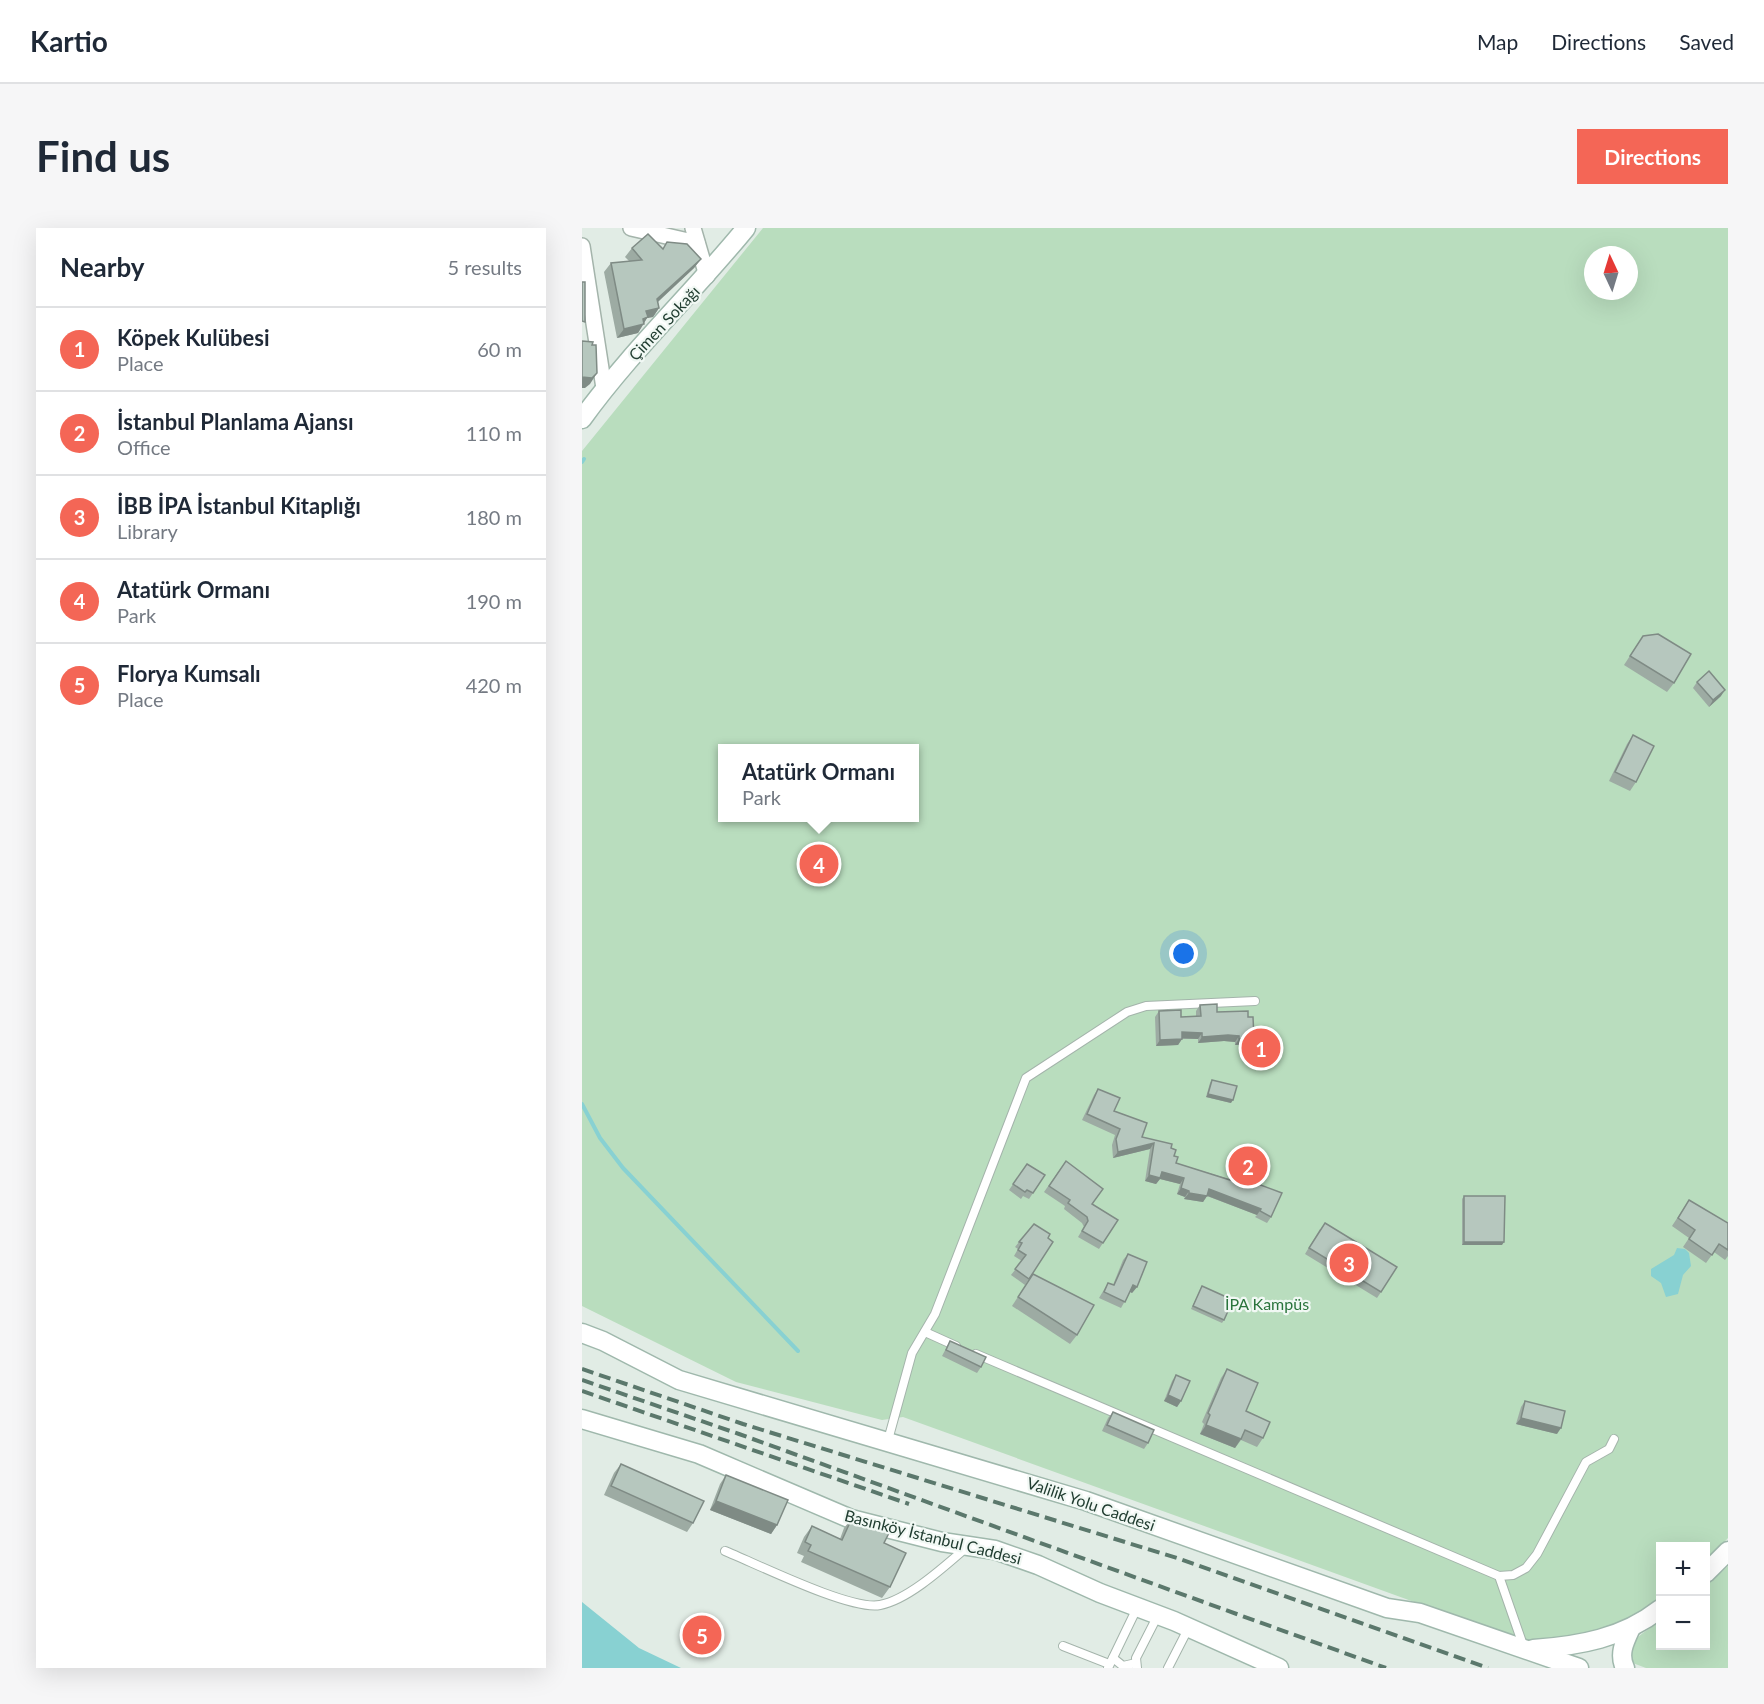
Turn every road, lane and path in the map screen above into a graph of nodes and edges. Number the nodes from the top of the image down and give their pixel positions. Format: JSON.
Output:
{"nodes":[{"id":1,"x":631,"y":228,"type":"edge"},
{"id":2,"x":693,"y":228,"type":"edge"},
{"id":3,"x":746,"y":228,"type":"edge"},
{"id":4,"x":697,"y":243,"type":"junction"},
{"id":5,"x":582,"y":246,"type":"edge"},
{"id":6,"x":707,"y":276,"type":"junction"},
{"id":7,"x":604,"y":388,"type":"junction"},
{"id":8,"x":582,"y":419,"type":"edge"},
{"id":9,"x":1255,"y":1001,"type":"dead end"},
{"id":10,"x":582,"y":1326,"type":"edge"},
{"id":11,"x":925,"y":1332,"type":"junction"},
{"id":12,"x":582,"y":1333,"type":"edge"},
{"id":13,"x":603,"y":1341,"type":"junction"},
{"id":14,"x":582,"y":1419,"type":"edge"},
{"id":15,"x":1614,"y":1439,"type":"dead end"},
{"id":16,"x":888,"y":1440,"type":"junction"},
{"id":17,"x":968,"y":1546,"type":"junction"},
{"id":18,"x":725,"y":1551,"type":"dead end"},
{"id":19,"x":1728,"y":1551,"type":"edge"},
{"id":20,"x":1710,"y":1569,"type":"edge"},
{"id":21,"x":1499,"y":1576,"type":"junction"},
{"id":22,"x":1137,"y":1607,"type":"junction"},
{"id":23,"x":1656,"y":1611,"type":"edge"},
{"id":24,"x":1158,"y":1615,"type":"junction"},
{"id":25,"x":1189,"y":1628,"type":"junction"},
{"id":26,"x":1631,"y":1628,"type":"junction"},
{"id":27,"x":1063,"y":1646,"type":"dead end"},
{"id":28,"x":1525,"y":1649,"type":"junction"},
{"id":29,"x":1110,"y":1663,"type":"edge"},
{"id":30,"x":1137,"y":1665,"type":"edge"},
{"id":31,"x":1167,"y":1668,"type":"edge"},
{"id":32,"x":1279,"y":1668,"type":"edge"},
{"id":33,"x":1579,"y":1668,"type":"edge"},
{"id":34,"x":1624,"y":1668,"type":"edge"}],
"edges":[{"from":1,"to":4,"type":"street"},
{"from":2,"to":4,"type":"street"},
{"from":3,"to":6,"type":"main road","name":"Çimen Sokağı"},
{"from":4,"to":6,"type":"street"},
{"from":5,"to":7,"type":"street"},
{"from":6,"to":7,"type":"main road","name":"Çimen Sokağı"},
{"from":7,"to":8,"type":"main road","name":"Çimen Sokağı"},
{"from":9,"to":11,"type":"lane"},
{"from":10,"to":13,"type":"main road"},
{"from":11,"to":16,"type":"lane"},
{"from":11,"to":21,"type":"lane"},
{"from":12,"to":13,"type":"main road"},
{"from":13,"to":16,"type":"main road","name":"Valilik Yolu Caddesi"},
{"from":14,"to":17,"type":"main road","name":"Basınköy İstanbul Caddesi"},
{"from":15,"to":21,"type":"lane"},
{"from":16,"to":28,"type":"main road","name":"Valilik Yolu Caddesi"},
{"from":17,"to":18,"type":"lane"},
{"from":17,"to":22,"type":"main road","name":"Basınköy İstanbul Caddesi"},
{"from":19,"to":20,"type":"main road"},
{"from":21,"to":28,"type":"lane"},
{"from":22,"to":24,"type":"main road","name":"Basınköy İstanbul Caddesi"},
{"from":22,"to":29,"type":"lane"},
{"from":23,"to":26,"type":"main road"},
{"from":24,"to":25,"type":"main road","name":"Basınköy İstanbul Caddesi"},
{"from":24,"to":30,"type":"lane"},
{"from":25,"to":31,"type":"lane"},
{"from":25,"to":32,"type":"main road","name":"Basınköy İstanbul Caddesi"},
{"from":26,"to":28,"type":"main road"},
{"from":26,"to":34,"type":"main road"},
{"from":27,"to":29,"type":"lane"},
{"from":28,"to":33,"type":"main road","name":"Valilik Yolu Caddesi"},
{"from":29,"to":30,"type":"lane"}]}
